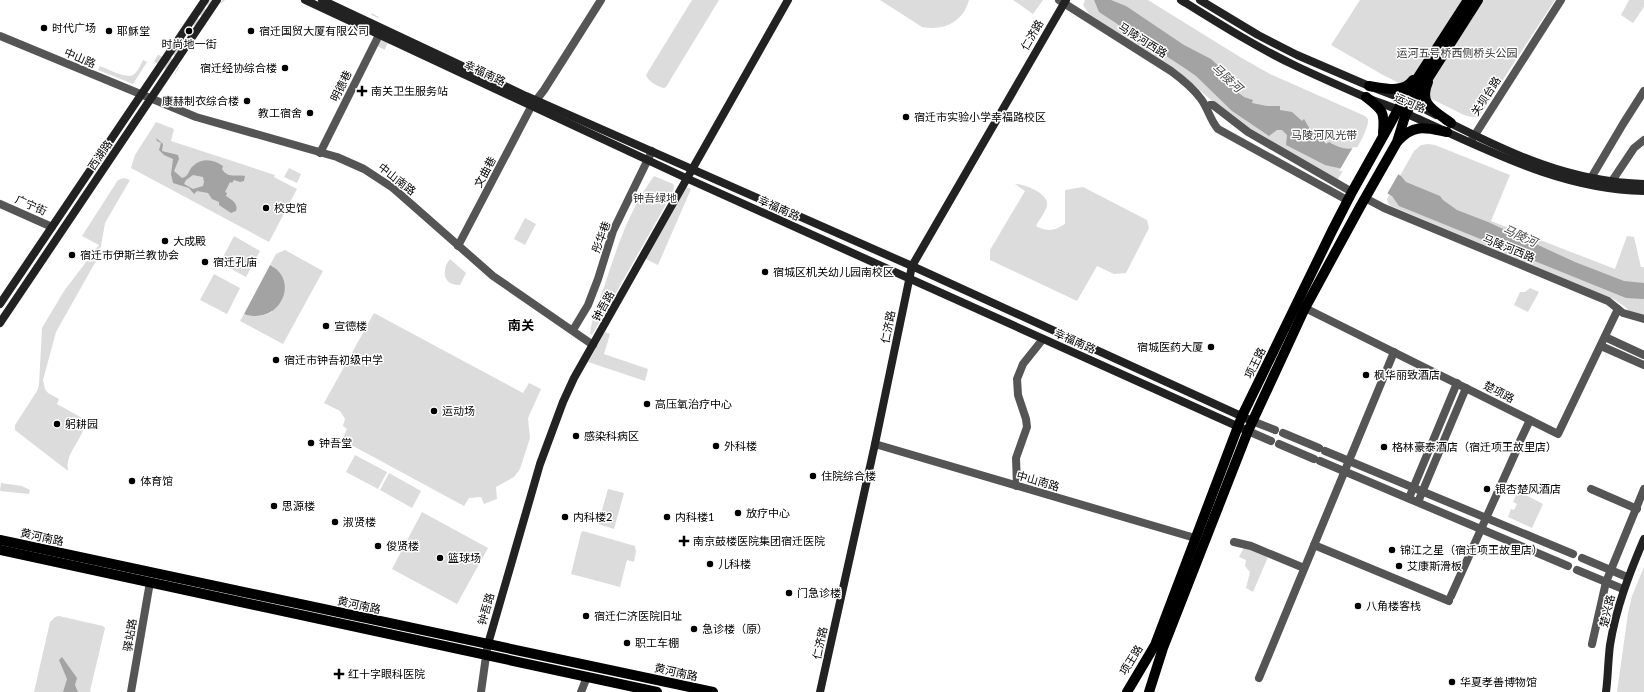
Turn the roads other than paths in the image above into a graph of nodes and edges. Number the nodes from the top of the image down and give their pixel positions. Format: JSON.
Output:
{"nodes":[{"id":1,"x":205,"y":0,"type":"edge"},
{"id":2,"x":217,"y":0,"type":"edge"},
{"id":3,"x":305,"y":0,"type":"edge"},
{"id":4,"x":322,"y":0,"type":"edge"},
{"id":5,"x":601,"y":0,"type":"edge"},
{"id":6,"x":788,"y":0,"type":"edge"},
{"id":7,"x":1181,"y":0,"type":"edge"},
{"id":8,"x":1200,"y":0,"type":"edge"},
{"id":9,"x":1468,"y":0,"type":"edge"},
{"id":10,"x":1478,"y":0,"type":"edge"},
{"id":11,"x":1561,"y":0,"type":"edge"},
{"id":12,"x":1063,"y":1,"type":"edge"},
{"id":13,"x":380,"y":32,"type":"junction"},
{"id":14,"x":0,"y":36,"type":"edge"},
{"id":15,"x":1433,"y":61,"type":"junction"},
{"id":16,"x":1369,"y":86,"type":"junction"},
{"id":17,"x":1644,"y":91,"type":"edge"},
{"id":18,"x":141,"y":95,"type":"junction"},
{"id":19,"x":1366,"y":97,"type":"junction"},
{"id":20,"x":152,"y":98,"type":"junction"},
{"id":21,"x":1408,"y":101,"type":"junction"},
{"id":22,"x":534,"y":104,"type":"junction"},
{"id":23,"x":1207,"y":108,"type":"junction"},
{"id":24,"x":1402,"y":111,"type":"junction"},
{"id":25,"x":1449,"y":128,"type":"junction"},
{"id":26,"x":1474,"y":135,"type":"junction"},
{"id":27,"x":1382,"y":139,"type":"junction"},
{"id":28,"x":1644,"y":140,"type":"edge"},
{"id":29,"x":1397,"y":142,"type":"junction"},
{"id":30,"x":1469,"y":143,"type":"junction"},
{"id":31,"x":652,"y":151,"type":"junction"},
{"id":32,"x":320,"y":152,"type":"junction"},
{"id":33,"x":647,"y":160,"type":"junction"},
{"id":34,"x":692,"y":169,"type":"junction"},
{"id":35,"x":686,"y":178,"type":"junction"},
{"id":36,"x":1590,"y":182,"type":"junction"},
{"id":37,"x":1644,"y":184,"type":"edge"},
{"id":38,"x":1611,"y":185,"type":"junction"},
{"id":39,"x":1644,"y":191,"type":"edge"},
{"id":40,"x":1350,"y":196,"type":"junction"},
{"id":41,"x":1365,"y":198,"type":"junction"},
{"id":42,"x":0,"y":204,"type":"edge"},
{"id":43,"x":52,"y":228,"type":"junction"},
{"id":44,"x":458,"y":246,"type":"junction"},
{"id":45,"x":912,"y":266,"type":"junction"},
{"id":46,"x":909,"y":278,"type":"junction"},
{"id":47,"x":0,"y":304,"type":"edge"},
{"id":48,"x":1305,"y":308,"type":"junction"},
{"id":49,"x":1618,"y":309,"type":"junction"},
{"id":50,"x":1644,"y":319,"type":"edge"},
{"id":51,"x":0,"y":323,"type":"edge"},
{"id":52,"x":573,"y":330,"type":"junction"},
{"id":53,"x":1605,"y":337,"type":"junction"},
{"id":54,"x":1043,"y":339,"type":"junction"},
{"id":55,"x":593,"y":345,"type":"junction"},
{"id":56,"x":1601,"y":346,"type":"junction"},
{"id":57,"x":1394,"y":352,"type":"junction"},
{"id":58,"x":1644,"y":354,"type":"edge"},
{"id":59,"x":1644,"y":365,"type":"edge"},
{"id":60,"x":1457,"y":383,"type":"junction"},
{"id":61,"x":1466,"y":388,"type":"junction"},
{"id":62,"x":1242,"y":416,"type":"junction"},
{"id":63,"x":1530,"y":420,"type":"junction"},
{"id":64,"x":1252,"y":421,"type":"junction"},
{"id":65,"x":1238,"y":427,"type":"junction"},
{"id":66,"x":1275,"y":430,"type":"dead end"},
{"id":67,"x":1248,"y":431,"type":"junction"},
{"id":68,"x":1283,"y":433,"type":"dead end"},
{"id":69,"x":875,"y":444,"type":"junction"},
{"id":70,"x":1349,"y":461,"type":"junction"},
{"id":71,"x":1344,"y":471,"type":"junction"},
{"id":72,"x":1017,"y":486,"type":"junction"},
{"id":73,"x":1413,"y":487,"type":"junction"},
{"id":74,"x":1591,"y":489,"type":"dead end"},
{"id":75,"x":1644,"y":489,"type":"edge"},
{"id":76,"x":1423,"y":491,"type":"junction"},
{"id":77,"x":1409,"y":498,"type":"junction"},
{"id":78,"x":1418,"y":502,"type":"junction"},
{"id":79,"x":1637,"y":509,"type":"junction"},
{"id":80,"x":1486,"y":517,"type":"junction"},
{"id":81,"x":1481,"y":529,"type":"junction"},
{"id":82,"x":1195,"y":538,"type":"junction"},
{"id":83,"x":1644,"y":539,"type":"edge"},
{"id":84,"x":0,"y":540,"type":"edge"},
{"id":85,"x":1234,"y":542,"type":"dead end"},
{"id":86,"x":1314,"y":545,"type":"junction"},
{"id":87,"x":0,"y":550,"type":"edge"},
{"id":88,"x":1573,"y":554,"type":"dead end"},
{"id":89,"x":1582,"y":558,"type":"dead end"},
{"id":90,"x":1568,"y":566,"type":"dead end"},
{"id":91,"x":1304,"y":568,"type":"junction"},
{"id":92,"x":1577,"y":570,"type":"dead end"},
{"id":93,"x":1610,"y":570,"type":"junction"},
{"id":94,"x":1627,"y":577,"type":"junction"},
{"id":95,"x":150,"y":582,"type":"junction"},
{"id":96,"x":1606,"y":582,"type":"junction"},
{"id":97,"x":1623,"y":589,"type":"junction"},
{"id":98,"x":488,"y":644,"type":"junction"},
{"id":99,"x":1592,"y":644,"type":"dead end"},
{"id":100,"x":486,"y":655,"type":"junction"},
{"id":101,"x":587,"y":677,"type":"junction"},
{"id":102,"x":1258,"y":678,"type":"dead end"},
{"id":103,"x":131,"y":692,"type":"edge"},
{"id":104,"x":482,"y":692,"type":"edge"},
{"id":105,"x":581,"y":692,"type":"edge"},
{"id":106,"x":656,"y":692,"type":"edge"},
{"id":107,"x":713,"y":692,"type":"edge"},
{"id":108,"x":820,"y":692,"type":"edge"},
{"id":109,"x":1127,"y":692,"type":"edge"},
{"id":110,"x":1149,"y":692,"type":"edge"},
{"id":111,"x":1606,"y":692,"type":"edge"}],
"edges":[{"from":1,"to":18,"type":"main road","name":"西湖路"},
{"from":2,"to":20,"type":"main road","name":"西湖路"},
{"from":3,"to":13,"type":"main road","name":"幸福南路"},
{"from":4,"to":13,"type":"main road","name":"幸福南路"},
{"from":5,"to":22,"type":"street","name":"文曲巷"},
{"from":6,"to":34,"type":"main road","name":"钟吾路"},
{"from":7,"to":19,"type":"main road","name":"运河路"},
{"from":8,"to":16,"type":"main road","name":"运河路"},
{"from":9,"to":15,"type":"main road"},
{"from":10,"to":15,"type":"main road"},
{"from":11,"to":26,"type":"street","name":"关坝台路"},
{"from":12,"to":23,"type":"street","name":"马陵河西路"},
{"from":12,"to":45,"type":"main road","name":"仁济路"},
{"from":13,"to":22,"type":"main road","name":"幸福南路"},
{"from":13,"to":32,"type":"street","name":"明德巷"},
{"from":14,"to":18,"type":"street","name":"中山路"},
{"from":15,"to":16,"type":"main road"},
{"from":15,"to":21,"type":"main road","name":"项王路"},
{"from":15,"to":25,"type":"main road"},
{"from":16,"to":21,"type":"main road","name":"运河路"},
{"from":17,"to":36,"type":"street"},
{"from":18,"to":20,"type":"street","name":"中山路"},
{"from":18,"to":43,"type":"main road","name":"西湖路"},
{"from":19,"to":24,"type":"main road","name":"运河路"},
{"from":19,"to":27,"type":"main road"},
{"from":20,"to":32,"type":"street","name":"中山南路"},
{"from":20,"to":51,"type":"main road","name":"西湖路"},
{"from":21,"to":24,"type":"main road","name":"项王路"},
{"from":21,"to":25,"type":"main road","name":"运河路"},
{"from":22,"to":31,"type":"main road","name":"幸福南路"},
{"from":22,"to":33,"type":"main road","name":"幸福南路"},
{"from":22,"to":44,"type":"street","name":"文曲巷"},
{"from":23,"to":40,"type":"street"},
{"from":23,"to":40,"type":"street","name":"马陵河西路"},
{"from":24,"to":25,"type":"main road","name":"运河路"},
{"from":24,"to":27,"type":"main road","name":"项王路"},
{"from":24,"to":29,"type":"main road","name":"项王路"},
{"from":25,"to":26,"type":"main road","name":"运河路"},
{"from":25,"to":29,"type":"main road"},
{"from":25,"to":30,"type":"main road","name":"运河路"},
{"from":26,"to":30,"type":"street","name":"关坝台路"},
{"from":26,"to":36,"type":"main road","name":"运河路"},
{"from":27,"to":40,"type":"main road","name":"项王路"},
{"from":28,"to":38,"type":"street"},
{"from":29,"to":41,"type":"main road","name":"项王路"},
{"from":30,"to":36,"type":"main road","name":"运河路"},
{"from":31,"to":33,"type":"street","name":"彤华巷"},
{"from":31,"to":34,"type":"main road","name":"幸福南路"},
{"from":32,"to":44,"type":"street","name":"中山南路"},
{"from":33,"to":35,"type":"main road","name":"幸福南路"},
{"from":33,"to":52,"type":"street","name":"彤华巷"},
{"from":34,"to":35,"type":"main road","name":"钟吾路"},
{"from":34,"to":45,"type":"main road","name":"幸福南路"},
{"from":35,"to":46,"type":"main road","name":"幸福南路"},
{"from":35,"to":55,"type":"main road","name":"钟吾路"},
{"from":36,"to":38,"type":"main road","name":"运河路"},
{"from":37,"to":38,"type":"main road","name":"运河路"},
{"from":38,"to":39,"type":"main road","name":"运河路"},
{"from":40,"to":62,"type":"main road","name":"项王路"},
{"from":41,"to":48,"type":"main road","name":"项王路"},
{"from":41,"to":49,"type":"street","name":"马陵河西路"},
{"from":42,"to":43,"type":"street","name":"广宁街"},
{"from":43,"to":47,"type":"main road","name":"西湖路"},
{"from":44,"to":52,"type":"street","name":"中山南路"},
{"from":45,"to":46,"type":"main road","name":"仁济路"},
{"from":45,"to":62,"type":"main road","name":"幸福南路"},
{"from":46,"to":54,"type":"main road","name":"幸福南路"},
{"from":46,"to":69,"type":"main road","name":"仁济路"},
{"from":48,"to":57,"type":"street","name":"楚项路"},
{"from":48,"to":64,"type":"main road","name":"项王路"},
{"from":49,"to":50,"type":"street","name":"马陵河西路"},
{"from":49,"to":53,"type":"street","name":"楚项路"},
{"from":52,"to":55,"type":"street","name":"中山南路"},
{"from":53,"to":56,"type":"street","name":"楚项路"},
{"from":53,"to":58,"type":"street"},
{"from":54,"to":65,"type":"main road","name":"幸福南路"},
{"from":54,"to":72,"type":"street"},
{"from":55,"to":98,"type":"main road","name":"钟吾路"},
{"from":56,"to":59,"type":"street"},
{"from":56,"to":63,"type":"street","name":"楚项路"},
{"from":57,"to":60,"type":"street","name":"楚项路"},
{"from":57,"to":70,"type":"street"},
{"from":60,"to":61,"type":"street","name":"楚项路"},
{"from":60,"to":73,"type":"street"},
{"from":61,"to":63,"type":"street","name":"楚项路"},
{"from":61,"to":76,"type":"street"},
{"from":62,"to":64,"type":"main road","name":"幸福南路"},
{"from":62,"to":65,"type":"main road","name":"项王路"},
{"from":63,"to":80,"type":"street"},
{"from":64,"to":66,"type":"street"},
{"from":64,"to":67,"type":"main road","name":"项王路"},
{"from":65,"to":67,"type":"main road","name":"幸福南路"},
{"from":65,"to":82,"type":"main road","name":"项王路"},
{"from":67,"to":71,"type":"street"},
{"from":67,"to":110,"type":"main road","name":"项王路"},
{"from":68,"to":70,"type":"street"},
{"from":69,"to":72,"type":"street","name":"中山南路"},
{"from":69,"to":108,"type":"main road","name":"仁济路"},
{"from":70,"to":71,"type":"street"},
{"from":70,"to":73,"type":"street"},
{"from":71,"to":77,"type":"street"},
{"from":71,"to":86,"type":"street"},
{"from":72,"to":82,"type":"street","name":"中山南路"},
{"from":73,"to":76,"type":"street"},
{"from":73,"to":77,"type":"street"},
{"from":74,"to":79,"type":"street"},
{"from":75,"to":79,"type":"street"},
{"from":76,"to":78,"type":"street"},
{"from":76,"to":80,"type":"street"},
{"from":77,"to":78,"type":"street"},
{"from":78,"to":81,"type":"street"},
{"from":79,"to":93,"type":"street"},
{"from":80,"to":81,"type":"street"},
{"from":80,"to":88,"type":"street"},
{"from":81,"to":86,"type":"street"},
{"from":81,"to":90,"type":"street"},
{"from":82,"to":109,"type":"main road","name":"项王路"},
{"from":83,"to":94,"type":"main road","name":"楚兴路"},
{"from":84,"to":98,"type":"main road","name":"黄河南路"},
{"from":85,"to":91,"type":"street"},
{"from":86,"to":91,"type":"street"},
{"from":87,"to":95,"type":"main road","name":"黄河南路"},
{"from":89,"to":93,"type":"street"},
{"from":91,"to":102,"type":"street"},
{"from":92,"to":96,"type":"street"},
{"from":93,"to":94,"type":"street"},
{"from":93,"to":96,"type":"street"},
{"from":94,"to":97,"type":"main road","name":"楚兴路"},
{"from":95,"to":100,"type":"main road","name":"黄河南路"},
{"from":95,"to":103,"type":"street","name":"驿站路"},
{"from":96,"to":97,"type":"street"},
{"from":96,"to":99,"type":"street"},
{"from":97,"to":111,"type":"main road","name":"楚兴路"},
{"from":98,"to":100,"type":"street"},
{"from":98,"to":107,"type":"main road","name":"黄河南路"},
{"from":100,"to":101,"type":"main road","name":"黄河南路"},
{"from":100,"to":104,"type":"street"},
{"from":101,"to":105,"type":"street"},
{"from":101,"to":106,"type":"main road","name":"黄河南路"}]}
